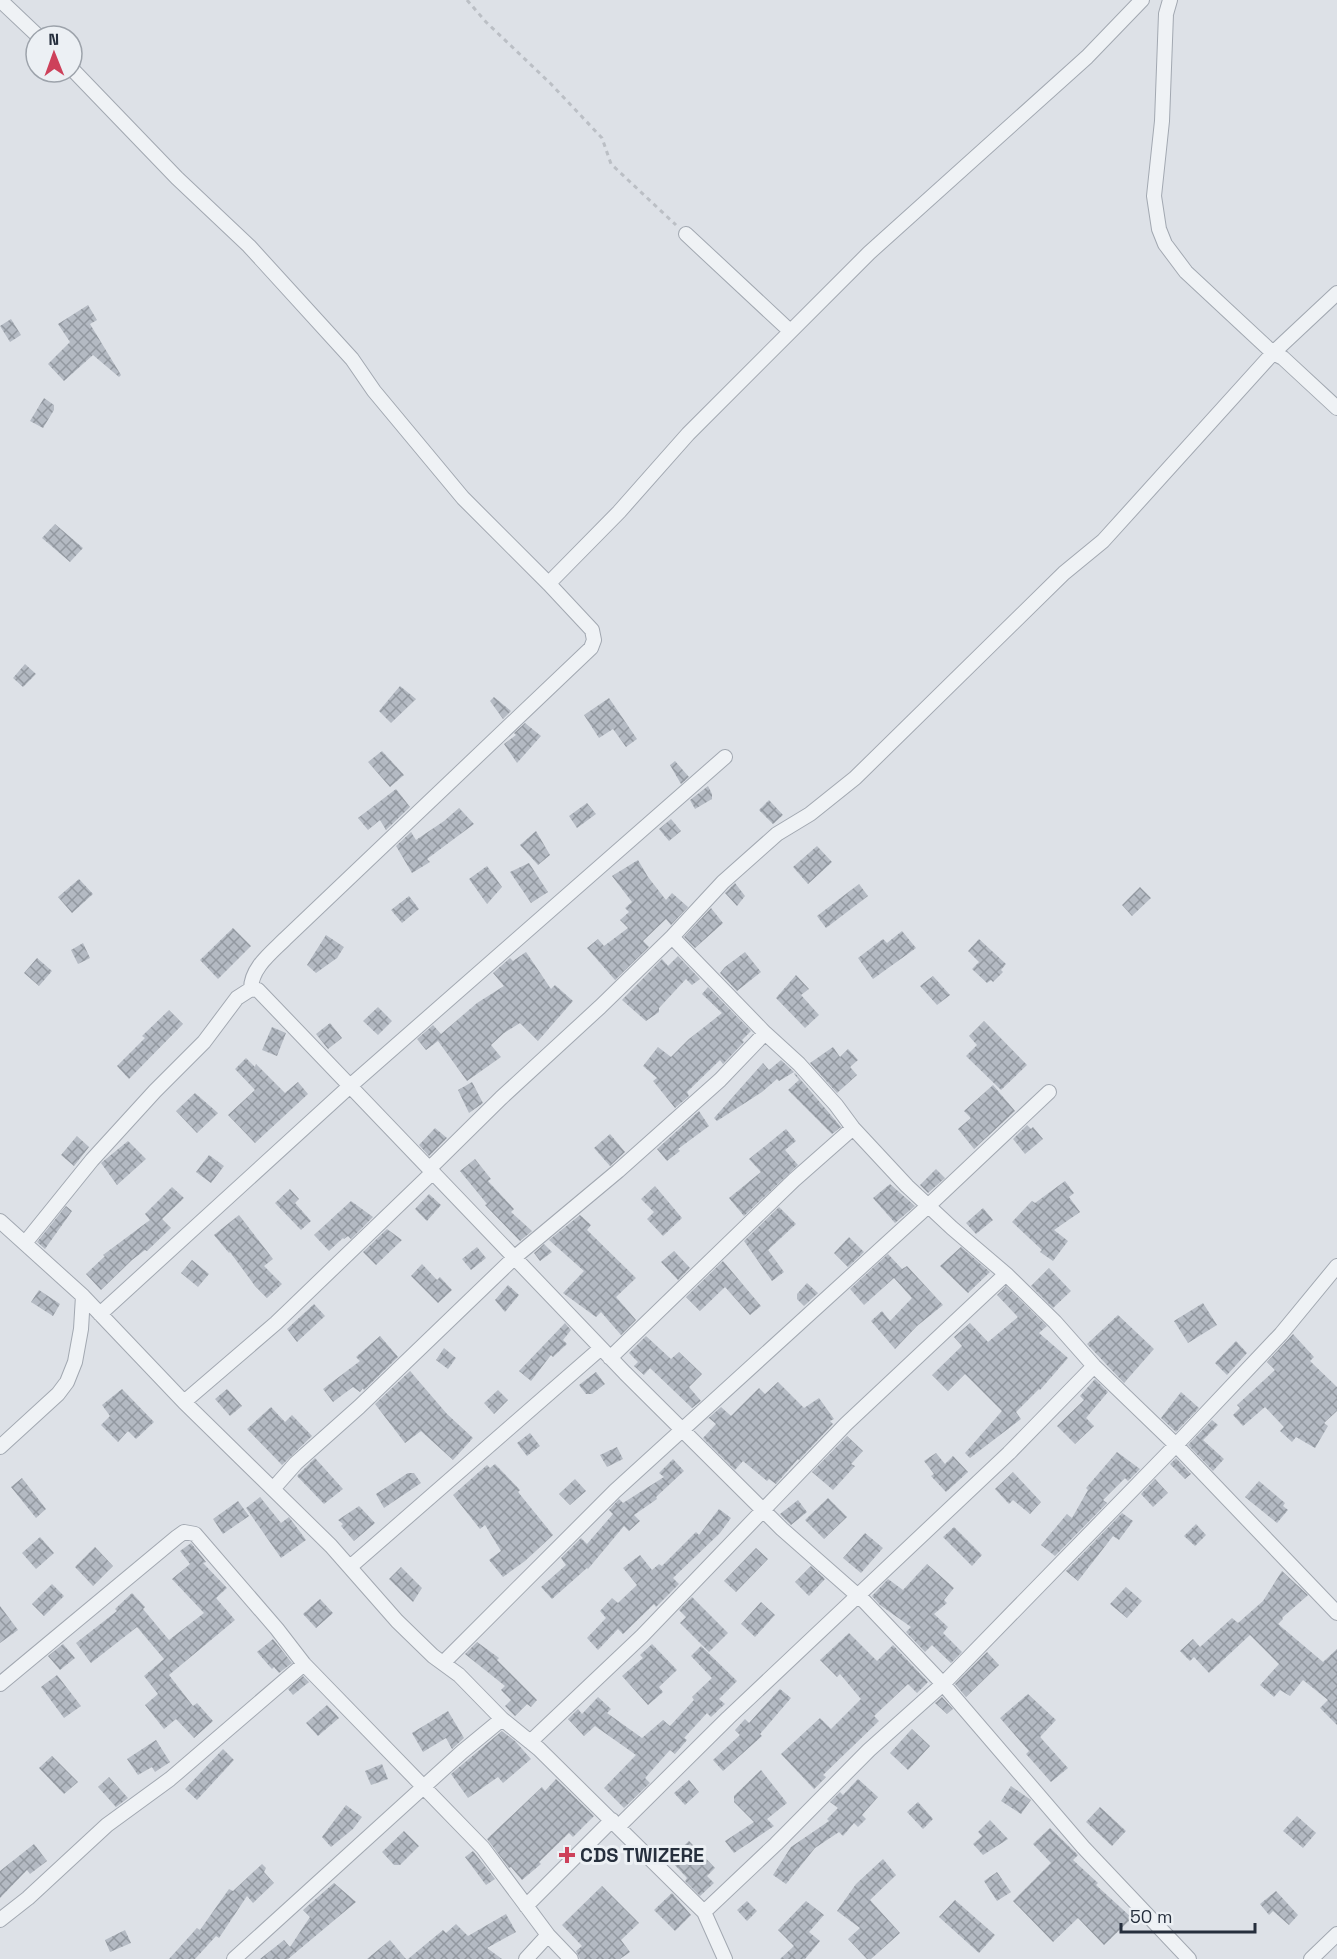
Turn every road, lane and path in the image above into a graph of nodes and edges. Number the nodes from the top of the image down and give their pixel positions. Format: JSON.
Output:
{"nodes":[{"id":1,"x":0,"y":0,"type":"edge"},
{"id":2,"x":467,"y":0,"type":"edge"},
{"id":3,"x":1142,"y":0,"type":"edge"},
{"id":4,"x":1170,"y":0,"type":"edge"},
{"id":5,"x":25,"y":24,"type":"edge"},
{"id":6,"x":84,"y":81,"type":"edge"},
{"id":7,"x":686,"y":234,"type":"joint"},
{"id":8,"x":1337,"y":292,"type":"edge"},
{"id":9,"x":790,"y":331,"type":"junction"},
{"id":10,"x":1273,"y":353,"type":"junction"},
{"id":11,"x":1337,"y":408,"type":"edge"},
{"id":12,"x":549,"y":584,"type":"junction"},
{"id":13,"x":725,"y":757,"type":"dead end"},
{"id":14,"x":672,"y":937,"type":"junction"},
{"id":15,"x":251,"y":989,"type":"junction"},
{"id":16,"x":765,"y":1033,"type":"junction"},
{"id":17,"x":350,"y":1086,"type":"junction"},
{"id":18,"x":1049,"y":1092,"type":"dead end"},
{"id":19,"x":853,"y":1128,"type":"junction"},
{"id":20,"x":431,"y":1170,"type":"junction"},
{"id":21,"x":928,"y":1206,"type":"junction"},
{"id":22,"x":0,"y":1221,"type":"edge"},
{"id":23,"x":24,"y":1243,"type":"junction"},
{"id":24,"x":515,"y":1257,"type":"junction"},
{"id":25,"x":1337,"y":1266,"type":"edge"},
{"id":26,"x":1006,"y":1274,"type":"junction"},
{"id":27,"x":82,"y":1296,"type":"junction"},
{"id":28,"x":100,"y":1314,"type":"junction"},
{"id":29,"x":606,"y":1353,"type":"junction"},
{"id":30,"x":1094,"y":1366,"type":"junction"},
{"id":31,"x":184,"y":1401,"type":"junction"},
{"id":32,"x":684,"y":1430,"type":"junction"},
{"id":33,"x":1176,"y":1445,"type":"junction"},
{"id":34,"x":0,"y":1447,"type":"edge"},
{"id":35,"x":273,"y":1489,"type":"junction"},
{"id":36,"x":764,"y":1511,"type":"junction"},
{"id":37,"x":350,"y":1567,"type":"junction"},
{"id":38,"x":857,"y":1594,"type":"junction"},
{"id":39,"x":1337,"y":1613,"type":"edge"},
{"id":40,"x":443,"y":1663,"type":"junction"},
{"id":41,"x":303,"y":1664,"type":"junction"},
{"id":42,"x":0,"y":1684,"type":"edge"},
{"id":43,"x":943,"y":1684,"type":"junction"},
{"id":44,"x":502,"y":1719,"type":"junction"},
{"id":45,"x":530,"y":1742,"type":"junction"},
{"id":46,"x":423,"y":1788,"type":"junction"},
{"id":47,"x":615,"y":1824,"type":"junction"},
{"id":48,"x":526,"y":1906,"type":"junction"},
{"id":49,"x":704,"y":1912,"type":"junction"},
{"id":50,"x":0,"y":1920,"type":"edge"},
{"id":51,"x":1337,"y":1934,"type":"edge"},
{"id":52,"x":548,"y":1935,"type":"junction"},
{"id":53,"x":1314,"y":1958,"type":"edge"},
{"id":54,"x":234,"y":1959,"type":"edge"},
{"id":55,"x":526,"y":1959,"type":"edge"},
{"id":56,"x":571,"y":1959,"type":"edge"},
{"id":57,"x":725,"y":1959,"type":"edge"},
{"id":58,"x":1189,"y":1959,"type":"edge"}],
"edges":[{"from":1,"to":5,"type":"street"},
{"from":2,"to":7,"type":"path"},
{"from":3,"to":9,"type":"street"},
{"from":4,"to":10,"type":"street"},
{"from":6,"to":12,"type":"street"},
{"from":7,"to":9,"type":"street"},
{"from":8,"to":10,"type":"street"},
{"from":9,"to":12,"type":"street"},
{"from":10,"to":11,"type":"street"},
{"from":10,"to":14,"type":"street"},
{"from":12,"to":15,"type":"street"},
{"from":13,"to":17,"type":"street"},
{"from":14,"to":16,"type":"street"},
{"from":14,"to":20,"type":"street"},
{"from":15,"to":17,"type":"street"},
{"from":15,"to":23,"type":"street"},
{"from":16,"to":19,"type":"street"},
{"from":16,"to":24,"type":"street"},
{"from":17,"to":20,"type":"street"},
{"from":17,"to":28,"type":"street"},
{"from":18,"to":21,"type":"street"},
{"from":19,"to":21,"type":"street"},
{"from":19,"to":29,"type":"street"},
{"from":20,"to":24,"type":"street"},
{"from":20,"to":31,"type":"street"},
{"from":21,"to":26,"type":"street"},
{"from":21,"to":32,"type":"street"},
{"from":22,"to":23,"type":"street"},
{"from":23,"to":27,"type":"street"},
{"from":24,"to":29,"type":"street"},
{"from":24,"to":35,"type":"street"},
{"from":25,"to":33,"type":"street"},
{"from":26,"to":30,"type":"street"},
{"from":26,"to":36,"type":"street"},
{"from":27,"to":28,"type":"street"},
{"from":27,"to":34,"type":"street"},
{"from":28,"to":31,"type":"street"},
{"from":29,"to":32,"type":"street"},
{"from":29,"to":37,"type":"street"},
{"from":30,"to":33,"type":"street"},
{"from":30,"to":38,"type":"street"},
{"from":31,"to":35,"type":"street"},
{"from":32,"to":36,"type":"street"},
{"from":32,"to":40,"type":"street"},
{"from":33,"to":39,"type":"street"},
{"from":33,"to":43,"type":"street"},
{"from":35,"to":37,"type":"street"},
{"from":36,"to":38,"type":"street"},
{"from":36,"to":45,"type":"street"},
{"from":37,"to":40,"type":"street"},
{"from":38,"to":43,"type":"street"},
{"from":38,"to":47,"type":"street"},
{"from":40,"to":44,"type":"street"},
{"from":41,"to":42,"type":"street"},
{"from":41,"to":46,"type":"street"},
{"from":41,"to":50,"type":"street"},
{"from":43,"to":49,"type":"street"},
{"from":43,"to":58,"type":"street"},
{"from":44,"to":45,"type":"street"},
{"from":44,"to":46,"type":"street"},
{"from":45,"to":47,"type":"street"},
{"from":46,"to":48,"type":"street"},
{"from":46,"to":54,"type":"street"},
{"from":47,"to":48,"type":"street"},
{"from":47,"to":49,"type":"street"},
{"from":48,"to":52,"type":"street"},
{"from":49,"to":57,"type":"street"},
{"from":51,"to":53,"type":"street"},
{"from":52,"to":55,"type":"street"},
{"from":52,"to":56,"type":"street"}]}
